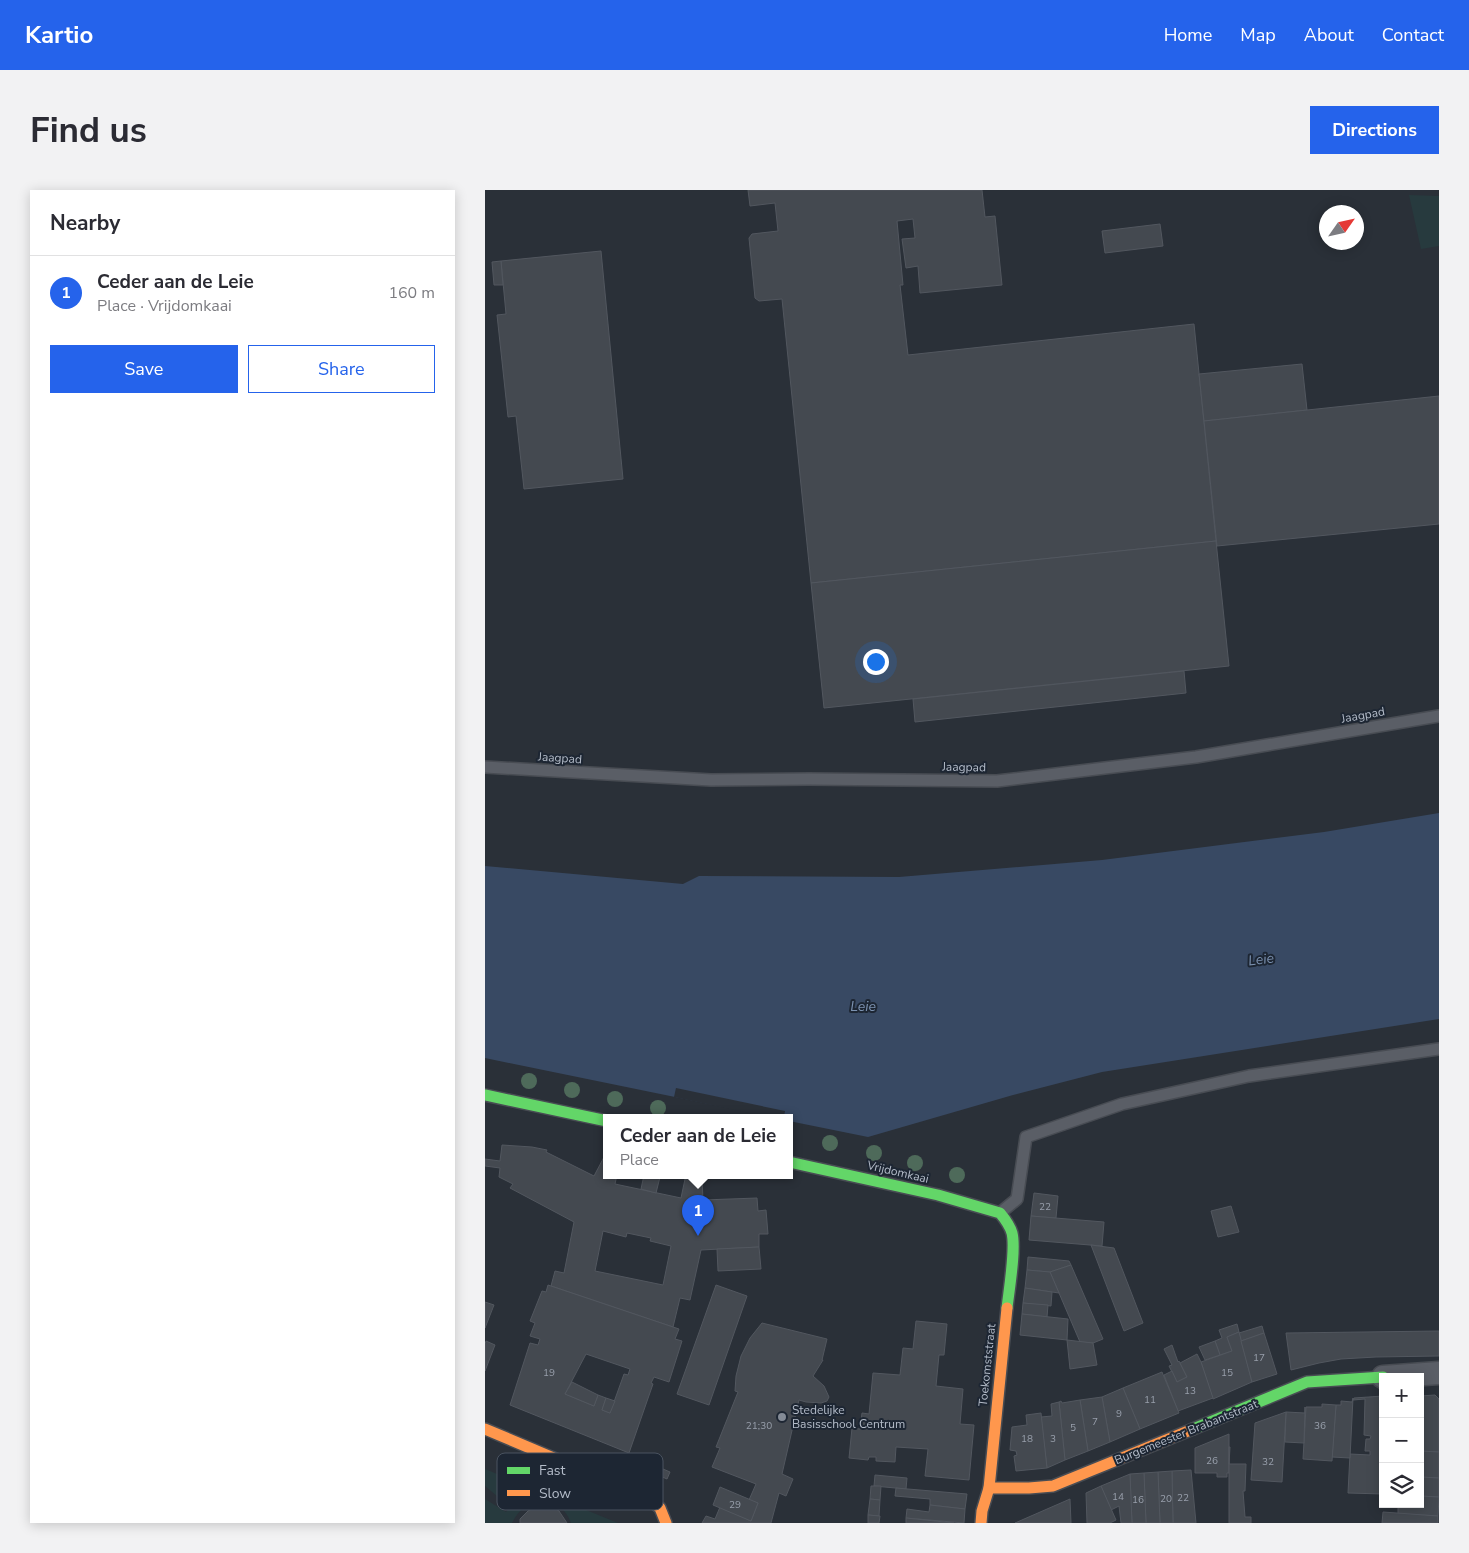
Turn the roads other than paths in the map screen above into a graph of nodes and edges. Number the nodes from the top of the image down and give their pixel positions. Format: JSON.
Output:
{"nodes":[{"id":1,"x":1439,"y":716,"type":"edge"},
{"id":2,"x":485,"y":767,"type":"edge"},
{"id":3,"x":1439,"y":1049,"type":"edge"},
{"id":4,"x":485,"y":1095,"type":"edge"},
{"id":5,"x":603,"y":1120,"type":"edge"},
{"id":6,"x":793,"y":1163,"type":"edge"},
{"id":7,"x":1000,"y":1213,"type":"junction"},
{"id":8,"x":1439,"y":1373,"type":"edge"},
{"id":9,"x":1424,"y":1374,"type":"edge"},
{"id":10,"x":1379,"y":1377,"type":"edge"},
{"id":11,"x":485,"y":1429,"type":"edge"},
{"id":12,"x":542,"y":1453,"type":"edge"},
{"id":13,"x":989,"y":1488,"type":"junction"},
{"id":14,"x":661,"y":1510,"type":"edge"},
{"id":15,"x":666,"y":1523,"type":"edge"},
{"id":16,"x":981,"y":1523,"type":"edge"}],
"edges":[{"from":1,"to":2,"type":"lane","name":"Jaagpad"},
{"from":3,"to":7,"type":"lane"},
{"from":4,"to":5,"type":"street"},
{"from":6,"to":7,"type":"street","name":"Vrijdomkaai"},
{"from":7,"to":13,"type":"street","name":"Toekomststraat"},
{"from":8,"to":9,"type":"street","name":"Burgemeester Brabantstraat"},
{"from":10,"to":13,"type":"street","name":"Burgemeester Brabantstraat"},
{"from":11,"to":12,"type":"street"},
{"from":13,"to":16,"type":"street","name":"Toekomststraat"},
{"from":14,"to":15,"type":"street"}]}
